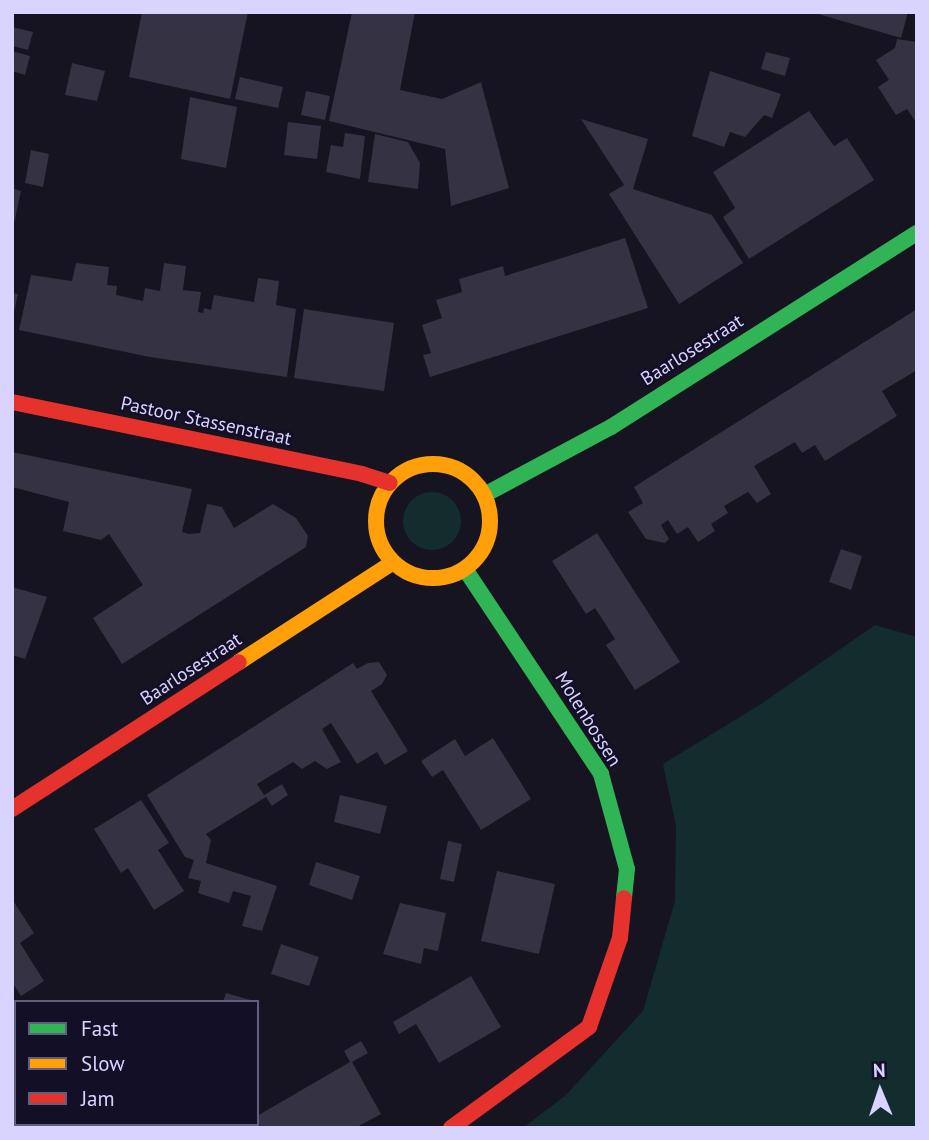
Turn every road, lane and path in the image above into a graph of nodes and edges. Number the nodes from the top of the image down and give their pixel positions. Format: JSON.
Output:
{"nodes":[{"id":1,"x":917,"y":233,"type":"edge"},
{"id":2,"x":12,"y":402,"type":"edge"},
{"id":3,"x":390,"y":483,"type":"junction"},
{"id":4,"x":484,"y":495,"type":"junction"},
{"id":5,"x":392,"y":564,"type":"junction"},
{"id":6,"x":465,"y":569,"type":"junction"},
{"id":7,"x":12,"y":809,"type":"edge"},
{"id":8,"x":451,"y":1128,"type":"edge"}],
"edges":[{"from":1,"to":4,"type":"street","name":"Baarlosestraat"},
{"from":2,"to":3,"type":"street","name":"Pastoor Stassenstraat"},
{"from":3,"to":4,"type":"street"},
{"from":3,"to":5,"type":"street"},
{"from":4,"to":6,"type":"street"},
{"from":5,"to":6,"type":"street"},
{"from":5,"to":7,"type":"street","name":"Baarlosestraat"},
{"from":6,"to":8,"type":"street","name":"Molenbossen"}]}
